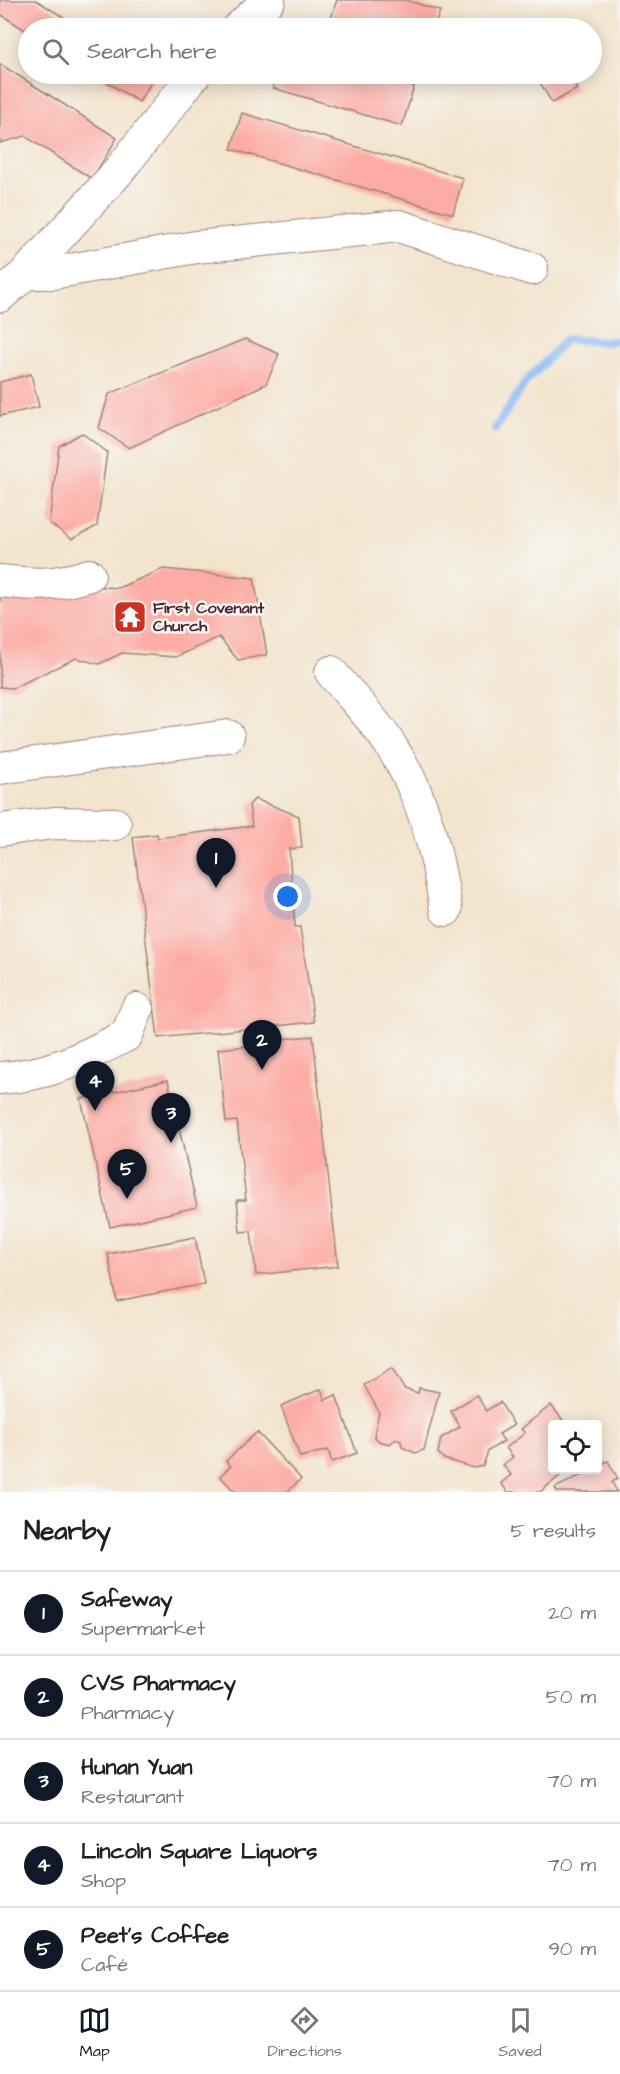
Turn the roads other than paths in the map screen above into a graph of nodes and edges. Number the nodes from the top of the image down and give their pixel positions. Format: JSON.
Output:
{"nodes":[{"id":1,"x":269,"y":0,"type":"edge"},
{"id":2,"x":249,"y":18,"type":"edge"},
{"id":3,"x":187,"y":84,"type":"edge"},
{"id":4,"x":532,"y":269,"type":"dead end"},
{"id":5,"x":26,"y":273,"type":"junction"},
{"id":6,"x":0,"y":296,"type":"edge"},
{"id":7,"x":89,"y":575,"type":"dead end"},
{"id":8,"x":0,"y":581,"type":"edge"},
{"id":9,"x":331,"y":672,"type":"dead end"},
{"id":10,"x":228,"y":736,"type":"dead end"},
{"id":11,"x":0,"y":768,"type":"edge"},
{"id":12,"x":115,"y":824,"type":"dead end"},
{"id":13,"x":0,"y":830,"type":"edge"},
{"id":14,"x":446,"y":910,"type":"dead end"},
{"id":15,"x":137,"y":1009,"type":"dead end"},
{"id":16,"x":0,"y":1078,"type":"edge"}],
"edges":[{"from":1,"to":2,"type":"lane"},
{"from":3,"to":5,"type":"lane"},
{"from":4,"to":5,"type":"lane"},
{"from":5,"to":6,"type":"lane"},
{"from":7,"to":8,"type":"lane"},
{"from":9,"to":14,"type":"lane"},
{"from":10,"to":11,"type":"lane"},
{"from":12,"to":13,"type":"lane"},
{"from":15,"to":16,"type":"lane"}]}
